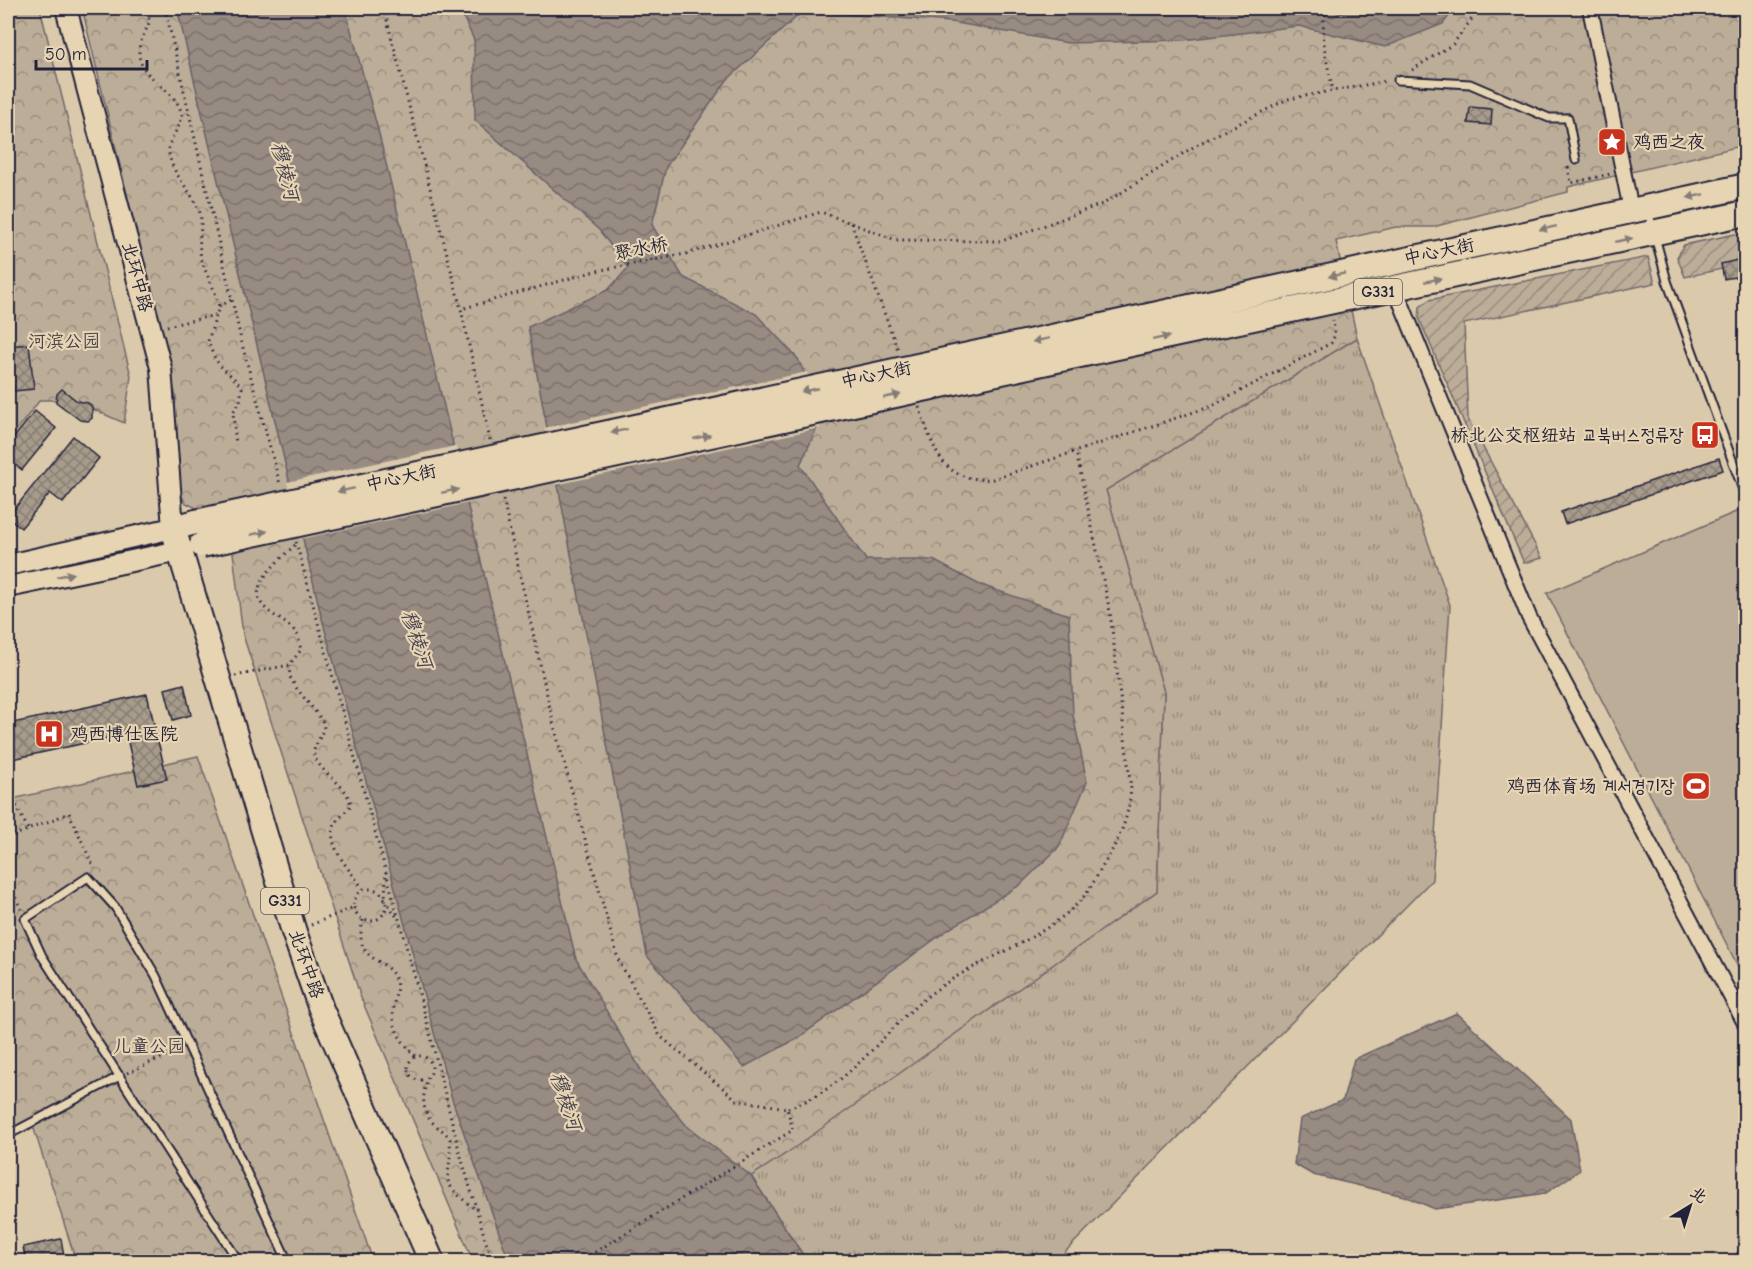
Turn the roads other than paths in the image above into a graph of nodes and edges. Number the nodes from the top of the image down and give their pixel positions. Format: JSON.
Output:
{"nodes":[{"id":1,"x":66,"y":8,"type":"edge"},
{"id":2,"x":1590,"y":8,"type":"edge"},
{"id":3,"x":1398,"y":80,"type":"road end"},
{"id":4,"x":1576,"y":160,"type":"road end"},
{"id":5,"x":1746,"y":186,"type":"edge"},
{"id":6,"x":1639,"y":208,"type":"junction"},
{"id":7,"x":1746,"y":213,"type":"edge"},
{"id":8,"x":1653,"y":233,"type":"junction"},
{"id":9,"x":1395,"y":288,"type":"junction"},
{"id":10,"x":1101,"y":339,"type":"junction"},
{"id":11,"x":1746,"y":498,"type":"edge"},
{"id":12,"x":188,"y":537,"type":"junction"},
{"id":13,"x":8,"y":565,"type":"edge"},
{"id":14,"x":8,"y":587,"type":"edge"},
{"id":15,"x":1746,"y":1025,"type":"edge"},
{"id":16,"x":120,"y":1076,"type":"junction"},
{"id":17,"x":8,"y":1135,"type":"edge"},
{"id":18,"x":1746,"y":1256,"type":"edge"},
{"id":19,"x":239,"y":1262,"type":"edge"},
{"id":20,"x":288,"y":1262,"type":"edge"},
{"id":21,"x":416,"y":1262,"type":"edge"},
{"id":22,"x":432,"y":1262,"type":"edge"},
{"id":23,"x":1740,"y":1262,"type":"edge"}],
"edges":[{"from":1,"to":12,"type":"street","name":"北环中路"},
{"from":2,"to":6,"type":"street"},
{"from":3,"to":4,"type":"lane"},
{"from":5,"to":6,"type":"highway","name":"中心大街","number":"G331","one_way":true},
{"from":6,"to":8,"type":"lane"},
{"from":6,"to":10,"type":"highway","name":"中心大街","number":"G331","one_way":true},
{"from":7,"to":8,"type":"highway","name":"中心大街","number":"G331"},
{"from":9,"to":8,"type":"highway","name":"中心大街","number":"G331","one_way":true},
{"from":8,"to":11,"type":"lane"},
{"from":10,"to":9,"type":"highway","name":"中心大街","number":"G331","one_way":true},
{"from":9,"to":15,"type":"street"},
{"from":10,"to":12,"type":"highway","name":"中心大街","bridge":true},
{"from":12,"to":13,"type":"street","name":"中心大街"},
{"from":14,"to":12,"type":"street","name":"中心大街","one_way":true},
{"from":12,"to":21,"type":"highway","name":"北环中路","number":"G331"},
{"from":12,"to":22,"type":"highway","name":"北环中路","number":"G331"},
{"from":16,"to":17,"type":"lane"},
{"from":16,"to":19,"type":"lane"},
{"from":16,"to":20,"type":"lane"},
{"from":18,"to":23,"type":"street"}]}
